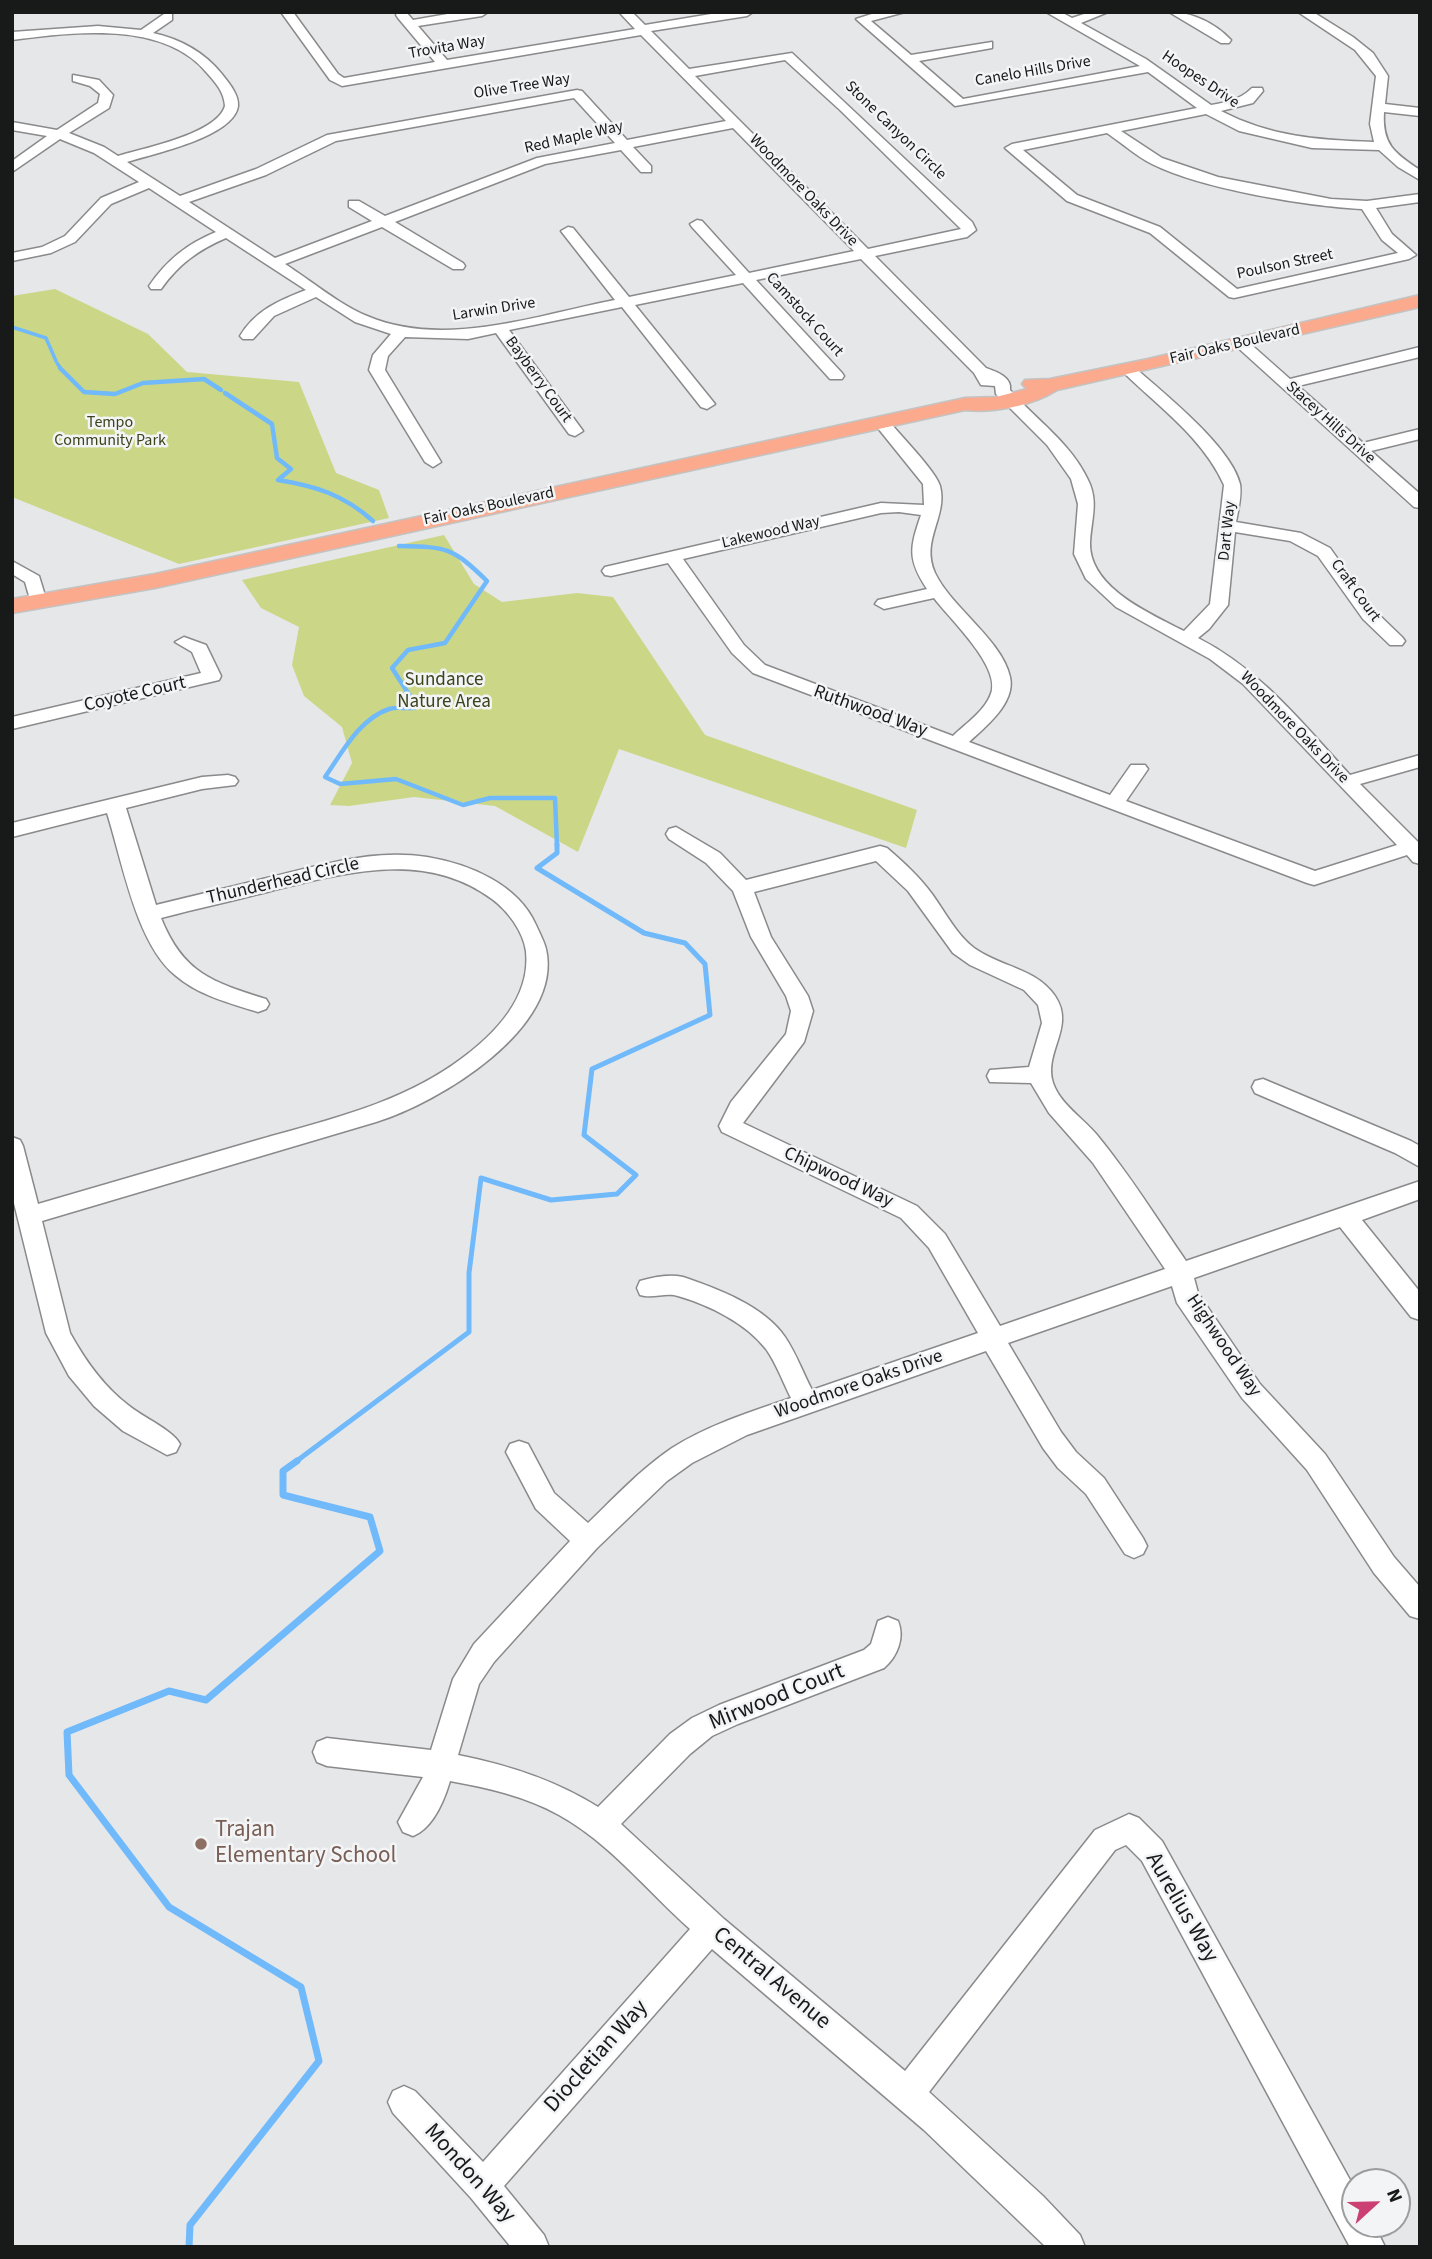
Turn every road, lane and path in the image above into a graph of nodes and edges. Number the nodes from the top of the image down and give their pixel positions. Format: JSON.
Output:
{"nodes":[{"id":1,"x":287,"y":12,"type":"edge"},
{"id":2,"x":400,"y":12,"type":"edge"},
{"id":3,"x":482,"y":12,"type":"edge"},
{"id":4,"x":625,"y":12,"type":"edge"},
{"id":5,"x":747,"y":12,"type":"edge"},
{"id":6,"x":899,"y":12,"type":"edge"},
{"id":7,"x":1052,"y":12,"type":"edge"},
{"id":8,"x":1102,"y":12,"type":"edge"},
{"id":9,"x":1175,"y":12,"type":"edge"},
{"id":10,"x":1304,"y":12,"type":"edge"},
{"id":11,"x":168,"y":17,"type":"dead end"},
{"id":12,"x":1071,"y":23,"type":"junction"},
{"id":13,"x":410,"y":24,"type":"junction"},
{"id":14,"x":643,"y":30,"type":"junction"},
{"id":15,"x":142,"y":35,"type":"junction"},
{"id":16,"x":12,"y":36,"type":"edge"},
{"id":17,"x":1224,"y":40,"type":"dead end"},
{"id":18,"x":988,"y":45,"type":"dead end"},
{"id":19,"x":910,"y":59,"type":"junction"},
{"id":20,"x":445,"y":66,"type":"junction"},
{"id":21,"x":1151,"y":68,"type":"junction"},
{"id":22,"x":688,"y":73,"type":"junction"},
{"id":23,"x":77,"y":79,"type":"dead end"},
{"id":24,"x":1256,"y":91,"type":"dead end"},
{"id":25,"x":1379,"y":107,"type":"junction"},
{"id":26,"x":1209,"y":110,"type":"junction"},
{"id":27,"x":1420,"y":112,"type":"edge"},
{"id":28,"x":738,"y":123,"type":"junction"},
{"id":29,"x":404,"y":124,"type":"junction"},
{"id":30,"x":12,"y":126,"type":"edge"},
{"id":31,"x":1110,"y":129,"type":"junction"},
{"id":32,"x":60,"y":135,"type":"junction"},
{"id":33,"x":415,"y":141,"type":"dead end"},
{"id":34,"x":624,"y":144,"type":"junction"},
{"id":35,"x":1382,"y":146,"type":"junction"},
{"id":36,"x":116,"y":161,"type":"junction"},
{"id":37,"x":12,"y":168,"type":"edge"},
{"id":38,"x":646,"y":169,"type":"dead end"},
{"id":39,"x":1420,"y":177,"type":"edge"},
{"id":40,"x":149,"y":183,"type":"junction"},
{"id":41,"x":1420,"y":198,"type":"edge"},
{"id":42,"x":179,"y":201,"type":"junction"},
{"id":43,"x":354,"y":204,"type":"dead end"},
{"id":44,"x":1367,"y":205,"type":"junction"},
{"id":45,"x":384,"y":221,"type":"junction"},
{"id":46,"x":697,"y":224,"type":"dead end"},
{"id":47,"x":568,"y":231,"type":"dead end"},
{"id":48,"x":228,"y":233,"type":"junction"},
{"id":49,"x":863,"y":253,"type":"junction"},
{"id":50,"x":12,"y":257,"type":"edge"},
{"id":51,"x":275,"y":263,"type":"junction"},
{"id":52,"x":458,"y":265,"type":"dead end"},
{"id":53,"x":747,"y":278,"type":"junction"},
{"id":54,"x":156,"y":286,"type":"dead end"},
{"id":55,"x":317,"y":291,"type":"junction"},
{"id":56,"x":1420,"y":301,"type":"edge"},
{"id":57,"x":627,"y":303,"type":"junction"},
{"id":58,"x":500,"y":328,"type":"junction"},
{"id":59,"x":401,"y":332,"type":"junction"},
{"id":60,"x":248,"y":336,"type":"dead end"},
{"id":61,"x":1241,"y":343,"type":"junction"},
{"id":62,"x":1420,"y":352,"type":"edge"},
{"id":63,"x":1128,"y":369,"type":"junction"},
{"id":64,"x":836,"y":376,"type":"dead end"},
{"id":65,"x":1287,"y":384,"type":"junction"},
{"id":66,"x":1005,"y":395,"type":"junction"},
{"id":67,"x":707,"y":404,"type":"dead end"},
{"id":68,"x":881,"y":422,"type":"junction"},
{"id":69,"x":575,"y":431,"type":"dead end"},
{"id":70,"x":1420,"y":434,"type":"edge"},
{"id":71,"x":1359,"y":449,"type":"junction"},
{"id":72,"x":433,"y":462,"type":"dead end"},
{"id":73,"x":1420,"y":503,"type":"edge"},
{"id":74,"x":933,"y":512,"type":"junction"},
{"id":75,"x":1229,"y":526,"type":"junction"},
{"id":76,"x":673,"y":557,"type":"junction"},
{"id":77,"x":12,"y":566,"type":"edge"},
{"id":78,"x":611,"y":571,"type":"dead end"},
{"id":79,"x":937,"y":592,"type":"junction"},
{"id":80,"x":38,"y":602,"type":"junction"},
{"id":81,"x":884,"y":604,"type":"dead end"},
{"id":82,"x":12,"y":606,"type":"edge"},
{"id":83,"x":1188,"y":637,"type":"junction"},
{"id":84,"x":1396,"y":641,"type":"dead end"},
{"id":85,"x":184,"y":642,"type":"dead end"},
{"id":86,"x":12,"y":723,"type":"edge"},
{"id":87,"x":957,"y":743,"type":"junction"},
{"id":88,"x":1420,"y":761,"type":"edge"},
{"id":89,"x":1138,"y":769,"type":"dead end"},
{"id":90,"x":228,"y":781,"type":"dead end"},
{"id":91,"x":1346,"y":782,"type":"junction"},
{"id":92,"x":1114,"y":804,"type":"junction"},
{"id":93,"x":115,"y":806,"type":"junction"},
{"id":94,"x":12,"y":830,"type":"edge"},
{"id":95,"x":677,"y":834,"type":"dead end"},
{"id":96,"x":1415,"y":853,"type":"edge"},
{"id":97,"x":742,"y":888,"type":"junction"},
{"id":98,"x":151,"y":914,"type":"junction"},
{"id":99,"x":258,"y":1004,"type":"dead end"},
{"id":100,"x":796,"y":1036,"type":"joint"},
{"id":101,"x":1040,"y":1075,"type":"junction"},
{"id":102,"x":998,"y":1076,"type":"dead end"},
{"id":103,"x":1264,"y":1087,"type":"dead end"},
{"id":104,"x":12,"y":1146,"type":"edge"},
{"id":105,"x":1420,"y":1158,"type":"edge"},
{"id":106,"x":1420,"y":1190,"type":"edge"},
{"id":107,"x":29,"y":1216,"type":"junction"},
{"id":108,"x":1345,"y":1216,"type":"junction"},
{"id":109,"x":1181,"y":1273,"type":"junction"},
{"id":110,"x":649,"y":1288,"type":"dead end"},
{"id":111,"x":1420,"y":1310,"type":"edge"},
{"id":112,"x":994,"y":1338,"type":"junction"},
{"id":113,"x":806,"y":1403,"type":"junction"},
{"id":114,"x":167,"y":1444,"type":"dead end"},
{"id":115,"x":519,"y":1452,"type":"dead end"},
{"id":116,"x":588,"y":1539,"type":"junction"},
{"id":117,"x":1134,"y":1546,"type":"dead end"},
{"id":118,"x":1420,"y":1607,"type":"edge"},
{"id":119,"x":888,"y":1630,"type":"dead end"},
{"id":120,"x":327,"y":1752,"type":"dead end"},
{"id":121,"x":442,"y":1766,"type":"junction"},
{"id":122,"x":413,"y":1822,"type":"dead end"},
{"id":123,"x":600,"y":1825,"type":"junction"},
{"id":124,"x":711,"y":1928,"type":"junction"},
{"id":125,"x":908,"y":2093,"type":"junction"},
{"id":126,"x":404,"y":2102,"type":"dead end"},
{"id":127,"x":483,"y":2186,"type":"junction"},
{"id":128,"x":1341,"y":2197,"type":"edge"},
{"id":129,"x":532,"y":2247,"type":"edge"},
{"id":130,"x":1068,"y":2247,"type":"edge"}],
"edges":[{"from":1,"to":20,"type":"street","name":"Trovita Way"},
{"from":2,"to":13,"type":"street"},
{"from":3,"to":13,"type":"street"},
{"from":4,"to":14,"type":"street","name":"Woodmore Oaks Drive"},
{"from":5,"to":14,"type":"street","name":"Trovita Way"},
{"from":6,"to":19,"type":"street","name":"Canelo Hills Drive"},
{"from":7,"to":12,"type":"street","name":"Hoopes Drive"},
{"from":8,"to":12,"type":"street"},
{"from":9,"to":17,"type":"street"},
{"from":10,"to":25,"type":"street"},
{"from":11,"to":15,"type":"street"},
{"from":12,"to":21,"type":"street","name":"Hoopes Drive"},
{"from":13,"to":20,"type":"street"},
{"from":14,"to":20,"type":"street","name":"Trovita Way"},
{"from":14,"to":22,"type":"street","name":"Woodmore Oaks Drive"},
{"from":15,"to":16,"type":"street"},
{"from":15,"to":36,"type":"street"},
{"from":18,"to":19,"type":"street"},
{"from":19,"to":21,"type":"street","name":"Canelo Hills Drive"},
{"from":21,"to":26,"type":"street","name":"Hoopes Drive"},
{"from":22,"to":28,"type":"street","name":"Woodmore Oaks Drive"},
{"from":22,"to":49,"type":"street","name":"Stone Canyon Circle"},
{"from":23,"to":32,"type":"street"},
{"from":24,"to":26,"type":"street","name":"Poulson Street"},
{"from":25,"to":27,"type":"street"},
{"from":25,"to":35,"type":"street"},
{"from":26,"to":31,"type":"street","name":"Poulson Street"},
{"from":26,"to":35,"type":"street","name":"Hoopes Drive"},
{"from":28,"to":34,"type":"street","name":"Red Maple Way"},
{"from":28,"to":49,"type":"street","name":"Woodmore Oaks Drive"},
{"from":29,"to":33,"type":"street"},
{"from":29,"to":34,"type":"street","name":"Olive Tree Way"},
{"from":29,"to":42,"type":"street","name":"Olive Tree Way"},
{"from":30,"to":32,"type":"street","name":"Larwin Drive"},
{"from":31,"to":44,"type":"street"},
{"from":31,"to":44,"type":"street","name":"Poulson Street"},
{"from":32,"to":36,"type":"street","name":"Larwin Drive"},
{"from":32,"to":37,"type":"street"},
{"from":34,"to":38,"type":"street"},
{"from":34,"to":45,"type":"street","name":"Red Maple Way"},
{"from":35,"to":39,"type":"street"},
{"from":36,"to":40,"type":"street","name":"Larwin Drive"},
{"from":40,"to":42,"type":"street","name":"Larwin Drive"},
{"from":40,"to":50,"type":"street"},
{"from":41,"to":44,"type":"street"},
{"from":42,"to":48,"type":"street","name":"Larwin Drive"},
{"from":43,"to":45,"type":"street"},
{"from":45,"to":51,"type":"street","name":"Red Maple Way"},
{"from":45,"to":52,"type":"street"},
{"from":46,"to":53,"type":"street","name":"Camstock Court"},
{"from":47,"to":57,"type":"street"},
{"from":48,"to":51,"type":"street","name":"Larwin Drive"},
{"from":48,"to":54,"type":"street"},
{"from":49,"to":53,"type":"street","name":"Larwin Drive"},
{"from":49,"to":66,"type":"street","name":"Woodmore Oaks Drive"},
{"from":51,"to":55,"type":"street","name":"Larwin Drive"},
{"from":53,"to":57,"type":"street","name":"Larwin Drive"},
{"from":53,"to":64,"type":"street","name":"Camstock Court"},
{"from":55,"to":59,"type":"street","name":"Larwin Drive"},
{"from":55,"to":60,"type":"street"},
{"from":56,"to":61,"type":"main road","name":"Fair Oaks Boulevard"},
{"from":57,"to":58,"type":"street","name":"Larwin Drive"},
{"from":57,"to":67,"type":"street"},
{"from":58,"to":59,"type":"street","name":"Larwin Drive"},
{"from":58,"to":69,"type":"street","name":"Bayberry Court"},
{"from":59,"to":72,"type":"street"},
{"from":61,"to":63,"type":"main road","name":"Fair Oaks Boulevard"},
{"from":61,"to":65,"type":"street","name":"Stacey Hills Drive"},
{"from":62,"to":65,"type":"street"},
{"from":63,"to":66,"type":"main road","name":"Fair Oaks Boulevard"},
{"from":63,"to":75,"type":"street","name":"Dart Way"},
{"from":65,"to":71,"type":"street","name":"Stacey Hills Drive"},
{"from":66,"to":68,"type":"main road","name":"Fair Oaks Boulevard"},
{"from":66,"to":83,"type":"street","name":"Woodmore Oaks Drive"},
{"from":68,"to":74,"type":"street"},
{"from":68,"to":80,"type":"main road","name":"Fair Oaks Boulevard"},
{"from":70,"to":71,"type":"street"},
{"from":71,"to":73,"type":"street","name":"Stacey Hills Drive"},
{"from":74,"to":76,"type":"street","name":"Lakewood Way"},
{"from":74,"to":79,"type":"street"},
{"from":75,"to":83,"type":"street","name":"Dart Way"},
{"from":75,"to":84,"type":"street","name":"Craft Court"},
{"from":76,"to":78,"type":"street","name":"Lakewood Way"},
{"from":76,"to":87,"type":"street","name":"Ruthwood Way"},
{"from":77,"to":80,"type":"street"},
{"from":79,"to":81,"type":"street"},
{"from":79,"to":87,"type":"street"},
{"from":80,"to":82,"type":"main road","name":"Fair Oaks Boulevard"},
{"from":83,"to":91,"type":"street","name":"Woodmore Oaks Drive"},
{"from":85,"to":86,"type":"street","name":"Coyote Court"},
{"from":87,"to":92,"type":"street","name":"Ruthwood Way"},
{"from":88,"to":91,"type":"street"},
{"from":89,"to":92,"type":"street"},
{"from":90,"to":93,"type":"street"},
{"from":91,"to":96,"type":"street","name":"Woodmore Oaks Drive"},
{"from":92,"to":96,"type":"street","name":"Ruthwood Way"},
{"from":93,"to":94,"type":"street"},
{"from":93,"to":98,"type":"street"},
{"from":95,"to":97,"type":"street"},
{"from":97,"to":100,"type":"street"},
{"from":97,"to":101,"type":"street"},
{"from":98,"to":99,"type":"street"},
{"from":98,"to":107,"type":"street","name":"Thunderhead Circle"},
{"from":100,"to":112,"type":"street","name":"Chipwood Way"},
{"from":101,"to":102,"type":"street"},
{"from":101,"to":109,"type":"street","name":"Highwood Way"},
{"from":103,"to":105,"type":"street"},
{"from":104,"to":107,"type":"street"},
{"from":106,"to":108,"type":"street","name":"Woodmore Oaks Drive"},
{"from":107,"to":114,"type":"street"},
{"from":108,"to":109,"type":"street","name":"Woodmore Oaks Drive"},
{"from":108,"to":111,"type":"street"},
{"from":109,"to":112,"type":"street","name":"Woodmore Oaks Drive"},
{"from":109,"to":118,"type":"street","name":"Highwood Way"},
{"from":110,"to":113,"type":"street"},
{"from":112,"to":113,"type":"street","name":"Woodmore Oaks Drive"},
{"from":112,"to":117,"type":"street"},
{"from":113,"to":116,"type":"street","name":"Woodmore Oaks Drive"},
{"from":115,"to":116,"type":"street"},
{"from":116,"to":121,"type":"street","name":"Woodmore Oaks Drive"},
{"from":119,"to":123,"type":"street","name":"Mirwood Court"},
{"from":120,"to":121,"type":"street","name":"Central Avenue"},
{"from":121,"to":122,"type":"street"},
{"from":121,"to":123,"type":"street","name":"Central Avenue"},
{"from":123,"to":124,"type":"street","name":"Central Avenue"},
{"from":124,"to":125,"type":"street","name":"Central Avenue"},
{"from":124,"to":127,"type":"street","name":"Diocletian Way"},
{"from":125,"to":128,"type":"street","name":"Aurelius Way"},
{"from":125,"to":130,"type":"street","name":"Central Avenue"},
{"from":126,"to":127,"type":"street","name":"Mondon Way"},
{"from":127,"to":129,"type":"street","name":"Mondon Way"}]}
